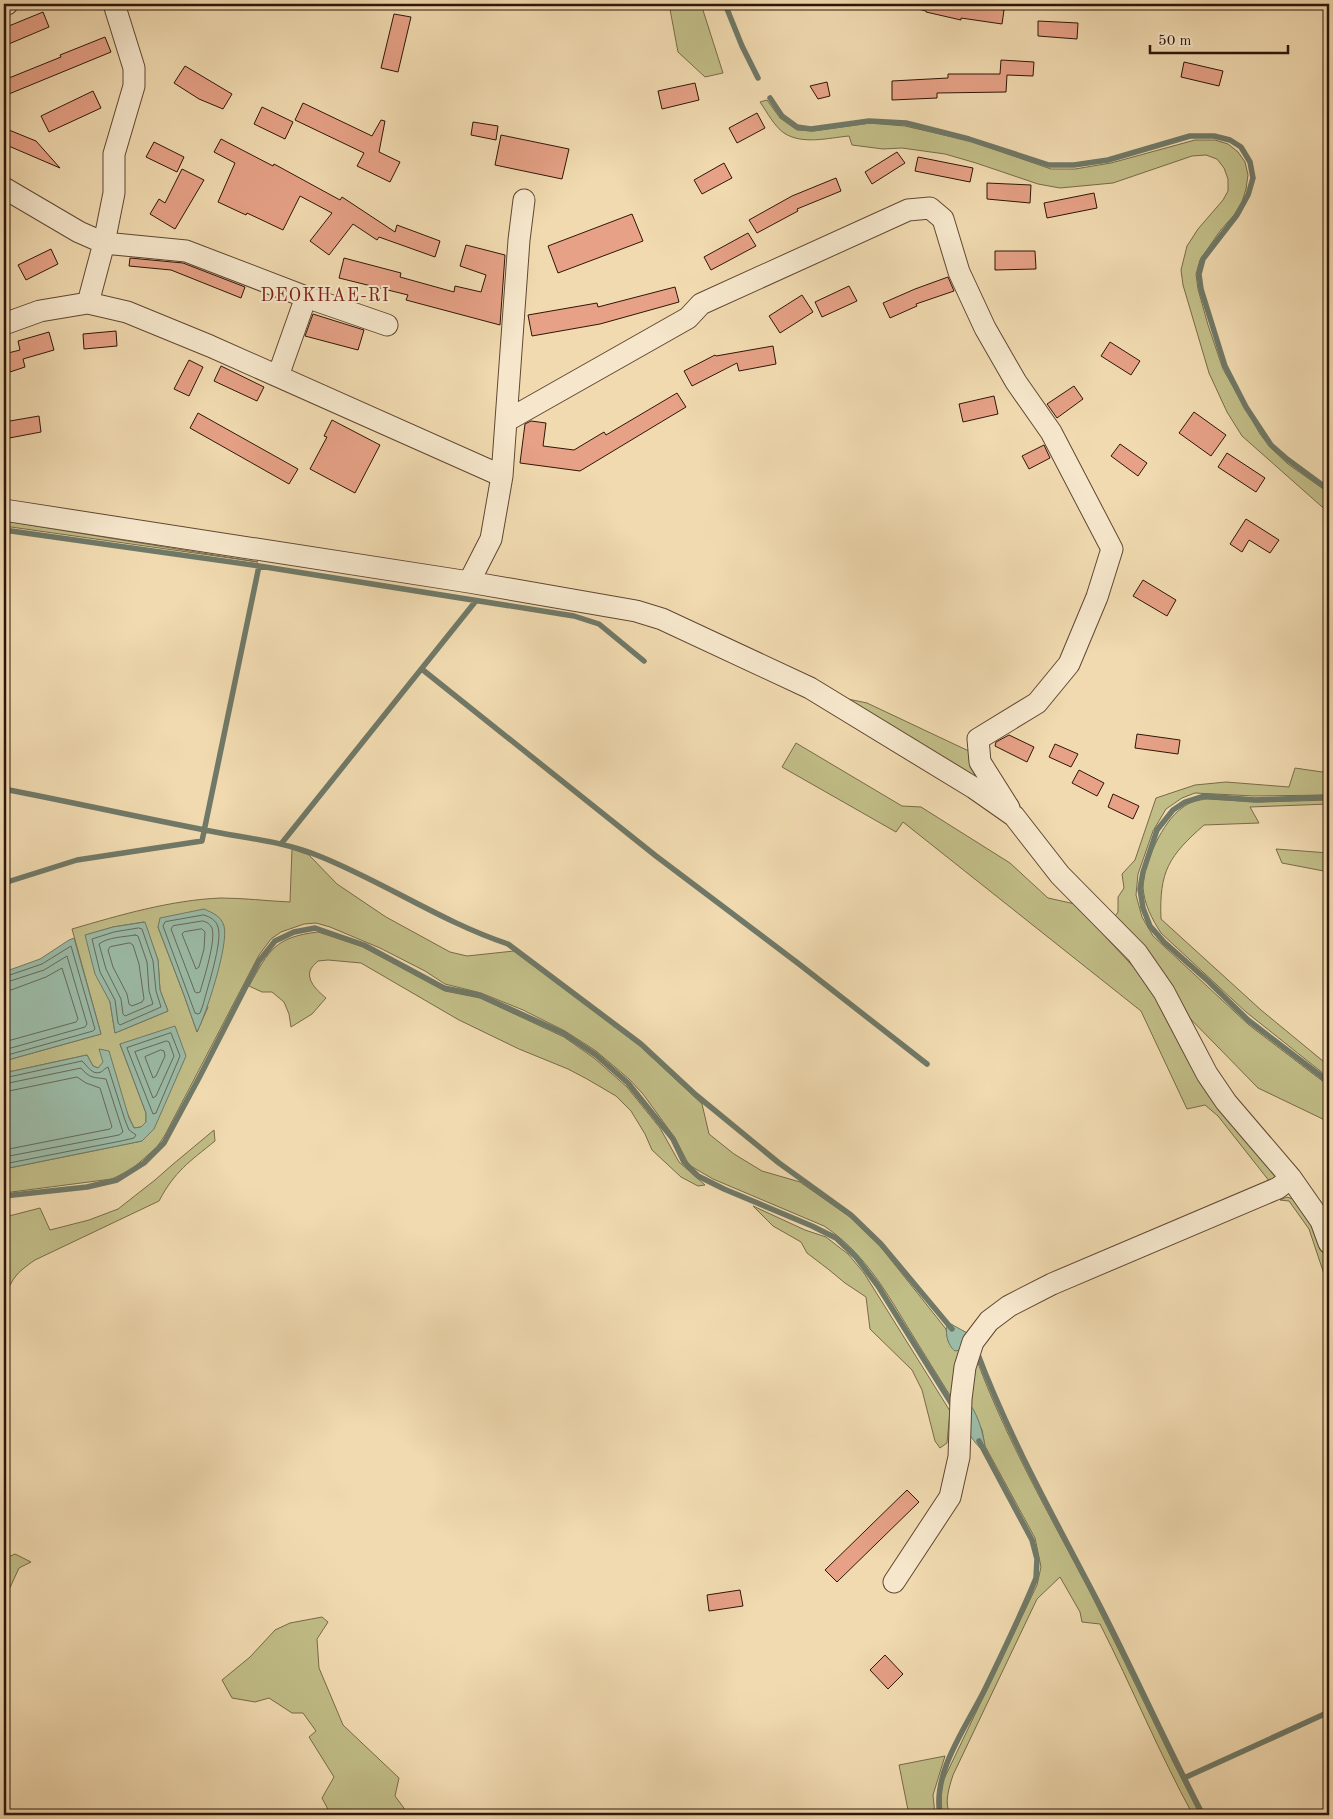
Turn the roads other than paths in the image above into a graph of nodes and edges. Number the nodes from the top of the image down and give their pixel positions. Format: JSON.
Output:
{"nodes":[{"id":1,"x":114,"y":4,"type":"edge"},
{"id":2,"x":4,"y":188,"type":"edge"},
{"id":3,"x":524,"y":200,"type":"dead end"},
{"id":4,"x":104,"y":243,"type":"junction"},
{"id":5,"x":306,"y":297,"type":"junction"},
{"id":6,"x":88,"y":303,"type":"junction"},
{"id":7,"x":4,"y":324,"type":"edge"},
{"id":8,"x":386,"y":325,"type":"dead end"},
{"id":9,"x":278,"y":376,"type":"junction"},
{"id":10,"x":506,"y":421,"type":"junction"},
{"id":11,"x":502,"y":476,"type":"junction"},
{"id":12,"x":4,"y":510,"type":"edge"},
{"id":13,"x":469,"y":582,"type":"junction"},
{"id":14,"x":1014,"y":816,"type":"junction"},
{"id":15,"x":1291,"y":1178,"type":"junction"},
{"id":16,"x":1325,"y":1222,"type":"edge"},
{"id":17,"x":1329,"y":1243,"type":"edge"},
{"id":18,"x":894,"y":1582,"type":"dead end"}],
"edges":[{"from":1,"to":4,"type":"street"},
{"from":2,"to":4,"type":"street"},
{"from":3,"to":10,"type":"street"},
{"from":4,"to":5,"type":"street"},
{"from":4,"to":6,"type":"street"},
{"from":5,"to":8,"type":"street"},
{"from":5,"to":9,"type":"street"},
{"from":6,"to":7,"type":"street"},
{"from":6,"to":9,"type":"street"},
{"from":9,"to":11,"type":"street"},
{"from":10,"to":11,"type":"street"},
{"from":10,"to":14,"type":"street"},
{"from":11,"to":13,"type":"street"},
{"from":12,"to":13,"type":"street"},
{"from":13,"to":14,"type":"street"},
{"from":14,"to":15,"type":"street"},
{"from":15,"to":16,"type":"street"},
{"from":15,"to":18,"type":"street"},
{"from":16,"to":17,"type":"street"}]}
